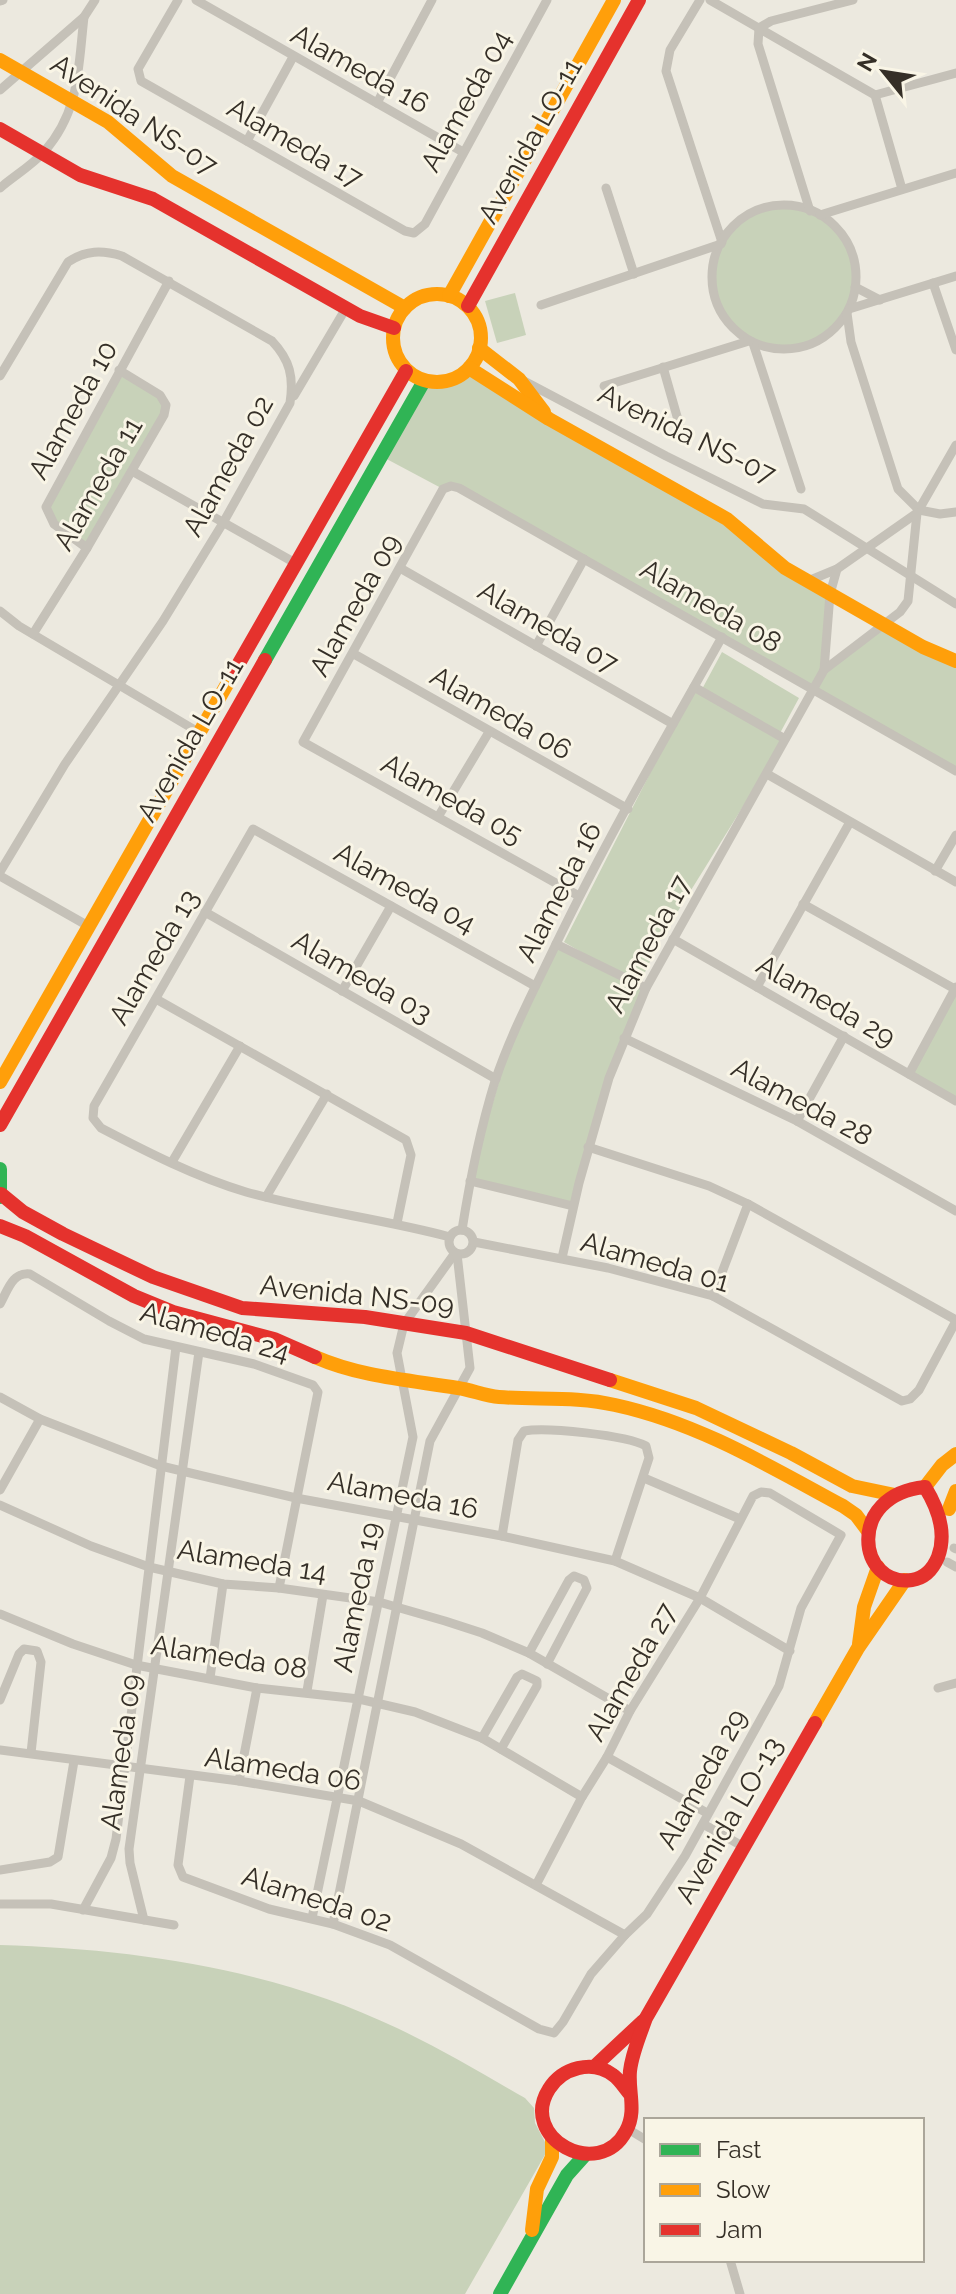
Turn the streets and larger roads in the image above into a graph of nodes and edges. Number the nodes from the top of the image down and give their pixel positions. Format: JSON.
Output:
{"nodes":[{"id":1,"x":95,"y":0,"type":"edge"},
{"id":2,"x":178,"y":0,"type":"edge"},
{"id":3,"x":196,"y":0,"type":"edge"},
{"id":4,"x":432,"y":0,"type":"edge"},
{"id":5,"x":547,"y":0,"type":"edge"},
{"id":6,"x":614,"y":0,"type":"edge"},
{"id":7,"x":639,"y":0,"type":"edge"},
{"id":8,"x":700,"y":0,"type":"edge"},
{"id":9,"x":710,"y":0,"type":"edge"},
{"id":10,"x":853,"y":0,"type":"edge"},
{"id":11,"x":84,"y":17,"type":"junction"},
{"id":12,"x":759,"y":28,"type":"junction"},
{"id":13,"x":293,"y":57,"type":"junction"},
{"id":14,"x":0,"y":60,"type":"edge"},
{"id":15,"x":21,"y":71,"type":"junction"},
{"id":16,"x":956,"y":73,"type":"edge"},
{"id":17,"x":0,"y":90,"type":"edge"},
{"id":18,"x":875,"y":95,"type":"junction"},
{"id":19,"x":74,"y":103,"type":"junction"},
{"id":20,"x":377,"y":103,"type":"junction"},
{"id":21,"x":0,"y":129,"type":"edge"},
{"id":22,"x":247,"y":141,"type":"junction"},
{"id":23,"x":463,"y":152,"type":"junction"},
{"id":24,"x":41,"y":155,"type":"junction"},
{"id":25,"x":956,"y":173,"type":"edge"},
{"id":26,"x":0,"y":188,"type":"edge"},
{"id":27,"x":606,"y":188,"type":"dead end"},
{"id":28,"x":902,"y":189,"type":"junction"},
{"id":29,"x":803,"y":190,"type":"junction"},
{"id":30,"x":844,"y":206,"type":"junction"},
{"id":31,"x":798,"y":207,"type":"junction"},
{"id":32,"x":815,"y":213,"type":"junction"},
{"id":33,"x":713,"y":214,"type":"junction"},
{"id":34,"x":425,"y":224,"type":"joint"},
{"id":35,"x":833,"y":225,"type":"junction"},
{"id":36,"x":733,"y":228,"type":"junction"},
{"id":37,"x":721,"y":243,"type":"junction"},
{"id":38,"x":692,"y":255,"type":"junction"},
{"id":39,"x":714,"y":262,"type":"junction"},
{"id":40,"x":634,"y":274,"type":"junction"},
{"id":41,"x":956,"y":276,"type":"edge"},
{"id":42,"x":169,"y":281,"type":"junction"},
{"id":43,"x":933,"y":283,"type":"junction"},
{"id":44,"x":855,"y":287,"type":"junction"},
{"id":45,"x":449,"y":296,"type":"junction"},
{"id":46,"x":880,"y":300,"type":"junction"},
{"id":47,"x":541,"y":305,"type":"dead end"},
{"id":48,"x":468,"y":306,"type":"junction"},
{"id":49,"x":346,"y":308,"type":"junction"},
{"id":50,"x":405,"y":308,"type":"junction"},
{"id":51,"x":848,"y":311,"type":"junction"},
{"id":52,"x":394,"y":328,"type":"junction"},
{"id":53,"x":835,"y":328,"type":"junction"},
{"id":54,"x":734,"y":329,"type":"junction"},
{"id":55,"x":751,"y":342,"type":"junction"},
{"id":56,"x":851,"y":342,"type":"junction"},
{"id":57,"x":479,"y":348,"type":"junction"},
{"id":58,"x":769,"y":348,"type":"junction"},
{"id":59,"x":718,"y":350,"type":"junction"},
{"id":60,"x":956,"y":350,"type":"edge"},
{"id":61,"x":663,"y":367,"type":"junction"},
{"id":62,"x":469,"y":368,"type":"junction"},
{"id":63,"x":119,"y":370,"type":"junction"},
{"id":64,"x":406,"y":371,"type":"junction"},
{"id":65,"x":765,"y":374,"type":"junction"},
{"id":66,"x":0,"y":376,"type":"edge"},
{"id":67,"x":519,"y":379,"type":"junction"},
{"id":68,"x":424,"y":381,"type":"junction"},
{"id":69,"x":604,"y":386,"type":"dead end"},
{"id":70,"x":290,"y":403,"type":"junction"},
{"id":71,"x":549,"y":419,"type":"junction"},
{"id":72,"x":682,"y":434,"type":"dead end"},
{"id":73,"x":956,"y":445,"type":"edge"},
{"id":74,"x":132,"y":471,"type":"junction"},
{"id":75,"x":443,"y":489,"type":"joint"},
{"id":76,"x":801,"y":489,"type":"dead end"},
{"id":77,"x":918,"y":512,"type":"junction"},
{"id":78,"x":956,"y":512,"type":"edge"},
{"id":79,"x":223,"y":523,"type":"junction"},
{"id":80,"x":87,"y":548,"type":"junction"},
{"id":81,"x":866,"y":550,"type":"junction"},
{"id":82,"x":584,"y":559,"type":"junction"},
{"id":83,"x":297,"y":564,"type":"junction"},
{"id":84,"x":400,"y":568,"type":"junction"},
{"id":85,"x":837,"y":569,"type":"junction"},
{"id":86,"x":911,"y":577,"type":"junction"},
{"id":87,"x":808,"y":582,"type":"junction"},
{"id":88,"x":830,"y":594,"type":"junction"},
{"id":89,"x":956,"y":604,"type":"edge"},
{"id":90,"x":0,"y":611,"type":"edge"},
{"id":91,"x":884,"y":624,"type":"junction"},
{"id":92,"x":33,"y":634,"type":"junction"},
{"id":93,"x":722,"y":637,"type":"junction"},
{"id":94,"x":536,"y":646,"type":"junction"},
{"id":95,"x":354,"y":654,"type":"junction"},
{"id":96,"x":956,"y":661,"type":"edge"},
{"id":97,"x":824,"y":670,"type":"junction"},
{"id":98,"x":118,"y":684,"type":"junction"},
{"id":99,"x":694,"y":687,"type":"junction"},
{"id":100,"x":813,"y":689,"type":"junction"},
{"id":101,"x":673,"y":724,"type":"junction"},
{"id":102,"x":489,"y":732,"type":"junction"},
{"id":103,"x":200,"y":733,"type":"junction"},
{"id":104,"x":785,"y":739,"type":"junction"},
{"id":105,"x":303,"y":742,"type":"joint"},
{"id":106,"x":956,"y":771,"type":"edge"},
{"id":107,"x":767,"y":774,"type":"junction"},
{"id":108,"x":628,"y":809,"type":"junction"},
{"id":109,"x":438,"y":817,"type":"junction"},
{"id":110,"x":850,"y":822,"type":"junction"},
{"id":111,"x":253,"y":829,"type":"joint"},
{"id":112,"x":956,"y":835,"type":"edge"},
{"id":113,"x":935,"y":871,"type":"junction"},
{"id":114,"x":0,"y":874,"type":"edge"},
{"id":115,"x":956,"y":882,"type":"edge"},
{"id":116,"x":579,"y":896,"type":"junction"},
{"id":117,"x":803,"y":904,"type":"junction"},
{"id":118,"x":391,"y":906,"type":"junction"},
{"id":119,"x":205,"y":912,"type":"junction"},
{"id":120,"x":90,"y":927,"type":"junction"},
{"id":121,"x":673,"y":939,"type":"junction"},
{"id":122,"x":556,"y":944,"type":"junction"},
{"id":123,"x":535,"y":986,"type":"junction"},
{"id":124,"x":757,"y":987,"type":"junction"},
{"id":125,"x":646,"y":988,"type":"junction"},
{"id":126,"x":956,"y":988,"type":"edge"},
{"id":127,"x":342,"y":991,"type":"junction"},
{"id":128,"x":156,"y":999,"type":"junction"},
{"id":129,"x":844,"y":1036,"type":"junction"},
{"id":130,"x":624,"y":1038,"type":"junction"},
{"id":131,"x":240,"y":1046,"type":"junction"},
{"id":132,"x":909,"y":1074,"type":"junction"},
{"id":133,"x":496,"y":1079,"type":"junction"},
{"id":134,"x":0,"y":1082,"type":"edge"},
{"id":135,"x":327,"y":1094,"type":"junction"},
{"id":136,"x":956,"y":1101,"type":"edge"},
{"id":137,"x":797,"y":1121,"type":"junction"},
{"id":138,"x":0,"y":1125,"type":"edge"},
{"id":139,"x":588,"y":1147,"type":"junction"},
{"id":140,"x":172,"y":1162,"type":"junction"},
{"id":141,"x":0,"y":1169,"type":"edge"},
{"id":142,"x":470,"y":1181,"type":"junction"},
{"id":143,"x":0,"y":1195,"type":"edge"},
{"id":144,"x":266,"y":1197,"type":"junction"},
{"id":145,"x":748,"y":1204,"type":"junction"},
{"id":146,"x":573,"y":1206,"type":"junction"},
{"id":147,"x":956,"y":1211,"type":"edge"},
{"id":148,"x":397,"y":1223,"type":"junction"},
{"id":149,"x":0,"y":1226,"type":"edge"},
{"id":150,"x":462,"y":1230,"type":"junction"},
{"id":151,"x":450,"y":1237,"type":"junction"},
{"id":152,"x":474,"y":1242,"type":"junction"},
{"id":153,"x":456,"y":1253,"type":"junction"},
{"id":154,"x":562,"y":1258,"type":"junction"},
{"id":155,"x":713,"y":1296,"type":"junction"},
{"id":156,"x":0,"y":1304,"type":"edge"},
{"id":157,"x":956,"y":1321,"type":"edge"},
{"id":158,"x":404,"y":1324,"type":"junction"},
{"id":159,"x":466,"y":1333,"type":"junction"},
{"id":160,"x":176,"y":1347,"type":"junction"},
{"id":161,"x":199,"y":1352,"type":"junction"},
{"id":162,"x":403,"y":1382,"type":"junction"},
{"id":163,"x":460,"y":1388,"type":"junction"},
{"id":164,"x":0,"y":1397,"type":"edge"},
{"id":165,"x":40,"y":1419,"type":"junction"},
{"id":166,"x":956,"y":1454,"type":"edge"},
{"id":167,"x":161,"y":1466,"type":"junction"},
{"id":168,"x":183,"y":1471,"type":"junction"},
{"id":169,"x":644,"y":1478,"type":"junction"},
{"id":170,"x":925,"y":1487,"type":"junction"},
{"id":171,"x":0,"y":1490,"type":"edge"},
{"id":172,"x":956,"y":1491,"type":"edge"},
{"id":173,"x":895,"y":1495,"type":"junction"},
{"id":174,"x":296,"y":1498,"type":"junction"},
{"id":175,"x":0,"y":1505,"type":"edge"},
{"id":176,"x":949,"y":1509,"type":"junction"},
{"id":177,"x":396,"y":1517,"type":"junction"},
{"id":178,"x":740,"y":1519,"type":"junction"},
{"id":179,"x":413,"y":1520,"type":"junction"},
{"id":180,"x":868,"y":1531,"type":"junction"},
{"id":181,"x":841,"y":1535,"type":"joint"},
{"id":182,"x":502,"y":1536,"type":"junction"},
{"id":183,"x":953,"y":1556,"type":"edge"},
{"id":184,"x":615,"y":1561,"type":"junction"},
{"id":185,"x":149,"y":1567,"type":"junction"},
{"id":186,"x":878,"y":1567,"type":"junction"},
{"id":187,"x":169,"y":1570,"type":"junction"},
{"id":188,"x":905,"y":1580,"type":"junction"},
{"id":189,"x":223,"y":1584,"type":"junction"},
{"id":190,"x":279,"y":1588,"type":"junction"},
{"id":191,"x":323,"y":1595,"type":"junction"},
{"id":192,"x":700,"y":1598,"type":"junction"},
{"id":193,"x":379,"y":1602,"type":"junction"},
{"id":194,"x":396,"y":1607,"type":"junction"},
{"id":195,"x":0,"y":1614,"type":"edge"},
{"id":196,"x":858,"y":1648,"type":"junction"},
{"id":197,"x":790,"y":1651,"type":"junction"},
{"id":198,"x":529,"y":1653,"type":"junction"},
{"id":199,"x":547,"y":1664,"type":"junction"},
{"id":200,"x":136,"y":1665,"type":"junction"},
{"id":201,"x":155,"y":1668,"type":"junction"},
{"id":202,"x":210,"y":1678,"type":"junction"},
{"id":203,"x":956,"y":1683,"type":"edge"},
{"id":204,"x":257,"y":1688,"type":"junction"},
{"id":205,"x":938,"y":1688,"type":"dead end"},
{"id":206,"x":307,"y":1691,"type":"junction"},
{"id":207,"x":359,"y":1699,"type":"junction"},
{"id":208,"x":0,"y":1700,"type":"edge"},
{"id":209,"x":380,"y":1702,"type":"junction"},
{"id":210,"x":630,"y":1711,"type":"junction"},
{"id":211,"x":482,"y":1738,"type":"junction"},
{"id":212,"x":501,"y":1749,"type":"junction"},
{"id":213,"x":0,"y":1750,"type":"edge"},
{"id":214,"x":31,"y":1753,"type":"junction"},
{"id":215,"x":607,"y":1757,"type":"junction"},
{"id":216,"x":74,"y":1761,"type":"junction"},
{"id":217,"x":124,"y":1766,"type":"junction"},
{"id":218,"x":141,"y":1769,"type":"junction"},
{"id":219,"x":190,"y":1776,"type":"junction"},
{"id":220,"x":239,"y":1781,"type":"junction"},
{"id":221,"x":340,"y":1796,"type":"junction"},
{"id":222,"x":582,"y":1797,"type":"junction"},
{"id":223,"x":359,"y":1801,"type":"junction"},
{"id":224,"x":707,"y":1813,"type":"junction"},
{"id":225,"x":703,"y":1824,"type":"junction"},
{"id":226,"x":744,"y":1847,"type":"junction"},
{"id":227,"x":0,"y":1870,"type":"edge"},
{"id":228,"x":536,"y":1885,"type":"junction"},
{"id":229,"x":0,"y":1904,"type":"edge"},
{"id":230,"x":83,"y":1910,"type":"junction"},
{"id":231,"x":312,"y":1918,"type":"junction"},
{"id":232,"x":144,"y":1920,"type":"junction"},
{"id":233,"x":333,"y":1924,"type":"junction"},
{"id":234,"x":174,"y":1925,"type":"dead end"},
{"id":235,"x":625,"y":1935,"type":"junction"},
{"id":236,"x":646,"y":2018,"type":"junction"},
{"id":237,"x":563,"y":2022,"type":"joint"},
{"id":238,"x":595,"y":2066,"type":"junction"},
{"id":239,"x":629,"y":2093,"type":"junction"},
{"id":240,"x":628,"y":2129,"type":"junction"},
{"id":241,"x":552,"y":2139,"type":"junction"},
{"id":242,"x":644,"y":2139,"type":"edge"},
{"id":243,"x":584,"y":2156,"type":"junction"},
{"id":244,"x":529,"y":2242,"type":"junction"},
{"id":245,"x":731,"y":2262,"type":"edge"},
{"id":246,"x":500,"y":2294,"type":"edge"},
{"id":247,"x":740,"y":2294,"type":"edge"}],
"edges":[{"from":1,"to":11,"type":"street"},
{"from":2,"to":22,"type":"street","name":"Alameda 17"},
{"from":3,"to":13,"type":"street","name":"Alameda 16"},
{"from":4,"to":20,"type":"street"},
{"from":5,"to":23,"type":"street","name":"Alameda 04"},
{"from":6,"to":45,"type":"street","name":"Avenida LO-11"},
{"from":7,"to":48,"type":"street","name":"Avenida LO-11"},
{"from":8,"to":33,"type":"street"},
{"from":9,"to":12,"type":"street"},
{"from":10,"to":12,"type":"street"},
{"from":11,"to":15,"type":"street"},
{"from":11,"to":19,"type":"street"},
{"from":12,"to":18,"type":"street"},
{"from":12,"to":29,"type":"street"},
{"from":13,"to":20,"type":"street","name":"Alameda 16"},
{"from":13,"to":22,"type":"street"},
{"from":14,"to":15,"type":"street","name":"Avenida NS-07"},
{"from":15,"to":17,"type":"street"},
{"from":15,"to":19,"type":"street","name":"Avenida NS-07"},
{"from":16,"to":18,"type":"street"},
{"from":18,"to":28,"type":"street"},
{"from":19,"to":24,"type":"street"},
{"from":19,"to":50,"type":"street","name":"Avenida NS-07"},
{"from":20,"to":23,"type":"street","name":"Alameda 16"},
{"from":21,"to":24,"type":"street","name":"Avenida NS-07"},
{"from":22,"to":34,"type":"street","name":"Alameda 17"},
{"from":23,"to":34,"type":"street","name":"Alameda 04"},
{"from":24,"to":26,"type":"street"},
{"from":24,"to":49,"type":"street","name":"Avenida NS-07"},
{"from":25,"to":28,"type":"street"},
{"from":27,"to":40,"type":"street"},
{"from":28,"to":30,"type":"street"},
{"from":29,"to":31,"type":"street"},
{"from":29,"to":32,"type":"street"},
{"from":30,"to":32,"type":"street"},
{"from":30,"to":35,"type":"street"},
{"from":31,"to":32,"type":"street"},
{"from":31,"to":36,"type":"street"},
{"from":32,"to":35,"type":"street"},
{"from":33,"to":36,"type":"street"},
{"from":33,"to":37,"type":"street"},
{"from":35,"to":44,"type":"street"},
{"from":36,"to":37,"type":"street"},
{"from":37,"to":38,"type":"street"},
{"from":37,"to":39,"type":"street"},
{"from":38,"to":39,"type":"street"},
{"from":38,"to":40,"type":"street"},
{"from":39,"to":54,"type":"street"},
{"from":40,"to":47,"type":"street"},
{"from":41,"to":43,"type":"street"},
{"from":42,"to":63,"type":"street","name":"Alameda 10"},
{"from":42,"to":66,"type":"street","name":"Alameda 02"},
{"from":42,"to":70,"type":"street","name":"Alameda 02"},
{"from":43,"to":46,"type":"street"},
{"from":43,"to":60,"type":"street"},
{"from":44,"to":46,"type":"street"},
{"from":44,"to":51,"type":"street"},
{"from":45,"to":48,"type":"street"},
{"from":45,"to":50,"type":"street"},
{"from":46,"to":51,"type":"street"},
{"from":48,"to":57,"type":"street"},
{"from":49,"to":52,"type":"street","name":"Avenida NS-07"},
{"from":49,"to":70,"type":"street"},
{"from":50,"to":52,"type":"street"},
{"from":51,"to":53,"type":"street"},
{"from":51,"to":56,"type":"street"},
{"from":52,"to":64,"type":"street"},
{"from":53,"to":56,"type":"street"},
{"from":53,"to":58,"type":"street"},
{"from":54,"to":55,"type":"street"},
{"from":54,"to":59,"type":"street"},
{"from":55,"to":58,"type":"street"},
{"from":55,"to":59,"type":"street"},
{"from":55,"to":65,"type":"street"},
{"from":56,"to":77,"type":"street"},
{"from":57,"to":62,"type":"street"},
{"from":57,"to":67,"type":"street","name":"Avenida NS-07"},
{"from":58,"to":65,"type":"street"},
{"from":59,"to":61,"type":"street"},
{"from":61,"to":69,"type":"street"},
{"from":61,"to":72,"type":"street"},
{"from":62,"to":68,"type":"street"},
{"from":62,"to":71,"type":"street","name":"Avenida NS-07"},
{"from":63,"to":74,"type":"street","name":"Alameda 11"},
{"from":63,"to":80,"type":"street","name":"Alameda 10"},
{"from":64,"to":68,"type":"street"},
{"from":64,"to":83,"type":"street","name":"Avenida LO-11"},
{"from":65,"to":76,"type":"street"},
{"from":67,"to":71,"type":"street","name":"Avenida NS-07"},
{"from":67,"to":81,"type":"street","name":"Avenida NS-07"},
{"from":68,"to":138,"type":"street","name":"Avenida LO-11"},
{"from":70,"to":79,"type":"street","name":"Alameda 02"},
{"from":71,"to":87,"type":"street","name":"Avenida NS-07"},
{"from":73,"to":77,"type":"street"},
{"from":74,"to":79,"type":"street"},
{"from":74,"to":80,"type":"street","name":"Alameda 11"},
{"from":75,"to":82,"type":"street","name":"Alameda 08"},
{"from":75,"to":84,"type":"street","name":"Alameda 09"},
{"from":77,"to":78,"type":"street"},
{"from":77,"to":81,"type":"street"},
{"from":77,"to":86,"type":"street"},
{"from":79,"to":83,"type":"street"},
{"from":79,"to":98,"type":"street","name":"Alameda 02"},
{"from":80,"to":92,"type":"street","name":"Alameda 11"},
{"from":81,"to":85,"type":"street"},
{"from":81,"to":86,"type":"street","name":"Avenida NS-07"},
{"from":82,"to":93,"type":"street","name":"Alameda 08"},
{"from":82,"to":94,"type":"street"},
{"from":83,"to":103,"type":"street","name":"Avenida LO-11"},
{"from":84,"to":94,"type":"street","name":"Alameda 07"},
{"from":84,"to":95,"type":"street","name":"Alameda 09"},
{"from":85,"to":87,"type":"street"},
{"from":85,"to":88,"type":"street"},
{"from":86,"to":89,"type":"street","name":"Avenida NS-07"},
{"from":86,"to":91,"type":"street"},
{"from":87,"to":88,"type":"street","name":"Avenida NS-07"},
{"from":88,"to":91,"type":"street","name":"Avenida NS-07"},
{"from":88,"to":97,"type":"street"},
{"from":90,"to":92,"type":"street"},
{"from":91,"to":96,"type":"street","name":"Avenida NS-07"},
{"from":91,"to":97,"type":"street"},
{"from":92,"to":98,"type":"street"},
{"from":93,"to":99,"type":"street","name":"Alameda 16"},
{"from":93,"to":100,"type":"street","name":"Alameda 08"},
{"from":94,"to":101,"type":"street","name":"Alameda 07"},
{"from":95,"to":102,"type":"street","name":"Alameda 06"},
{"from":95,"to":105,"type":"street","name":"Alameda 09"},
{"from":97,"to":100,"type":"street","name":"Alameda 17"},
{"from":98,"to":103,"type":"street"},
{"from":98,"to":114,"type":"street","name":"Alameda 02"},
{"from":99,"to":101,"type":"street","name":"Alameda 16"},
{"from":99,"to":104,"type":"street"},
{"from":100,"to":104,"type":"street","name":"Alameda 17"},
{"from":100,"to":106,"type":"street","name":"Alameda 08"},
{"from":101,"to":108,"type":"street","name":"Alameda 16"},
{"from":102,"to":108,"type":"street","name":"Alameda 06"},
{"from":102,"to":109,"type":"street"},
{"from":103,"to":120,"type":"street","name":"Avenida LO-11"},
{"from":104,"to":107,"type":"street","name":"Alameda 17"},
{"from":105,"to":109,"type":"street","name":"Alameda 05"},
{"from":107,"to":110,"type":"street"},
{"from":107,"to":121,"type":"street","name":"Alameda 17"},
{"from":108,"to":116,"type":"street","name":"Alameda 16"},
{"from":109,"to":116,"type":"street","name":"Alameda 05"},
{"from":110,"to":113,"type":"street"},
{"from":110,"to":117,"type":"street"},
{"from":111,"to":118,"type":"street","name":"Alameda 04"},
{"from":111,"to":119,"type":"street","name":"Alameda 13"},
{"from":112,"to":113,"type":"street"},
{"from":113,"to":115,"type":"street"},
{"from":114,"to":120,"type":"street"},
{"from":116,"to":122,"type":"street","name":"Alameda 16"},
{"from":117,"to":124,"type":"street"},
{"from":117,"to":126,"type":"street"},
{"from":118,"to":123,"type":"street","name":"Alameda 04"},
{"from":118,"to":127,"type":"street"},
{"from":119,"to":127,"type":"street","name":"Alameda 03"},
{"from":119,"to":128,"type":"street","name":"Alameda 13"},
{"from":120,"to":134,"type":"street","name":"Avenida LO-11"},
{"from":121,"to":124,"type":"street","name":"Alameda 29"},
{"from":121,"to":125,"type":"street","name":"Alameda 17"},
{"from":122,"to":123,"type":"street","name":"Alameda 16"},
{"from":122,"to":125,"type":"street"},
{"from":123,"to":133,"type":"street","name":"Alameda 16"},
{"from":124,"to":129,"type":"street","name":"Alameda 29"},
{"from":125,"to":130,"type":"street","name":"Alameda 17"},
{"from":126,"to":132,"type":"street"},
{"from":127,"to":133,"type":"street","name":"Alameda 03"},
{"from":128,"to":131,"type":"street"},
{"from":128,"to":140,"type":"street","name":"Alameda 13"},
{"from":129,"to":132,"type":"street","name":"Alameda 29"},
{"from":129,"to":137,"type":"street"},
{"from":130,"to":137,"type":"street","name":"Alameda 28"},
{"from":130,"to":139,"type":"street","name":"Alameda 17"},
{"from":131,"to":135,"type":"street"},
{"from":131,"to":140,"type":"street"},
{"from":132,"to":136,"type":"street","name":"Alameda 29"},
{"from":133,"to":142,"type":"street","name":"Alameda 16"},
{"from":135,"to":144,"type":"street"},
{"from":135,"to":148,"type":"street"},
{"from":137,"to":147,"type":"street","name":"Alameda 28"},
{"from":139,"to":145,"type":"street"},
{"from":139,"to":146,"type":"street","name":"Alameda 17"},
{"from":140,"to":144,"type":"street"},
{"from":141,"to":143,"type":"street"},
{"from":142,"to":146,"type":"street"},
{"from":142,"to":150,"type":"street","name":"Alameda 16"},
{"from":143,"to":158,"type":"street","name":"Avenida NS-09"},
{"from":144,"to":148,"type":"street"},
{"from":145,"to":155,"type":"street"},
{"from":145,"to":157,"type":"street"},
{"from":146,"to":154,"type":"street","name":"Alameda 17"},
{"from":148,"to":151,"type":"street"},
{"from":149,"to":162,"type":"street","name":"Avenida NS-09"},
{"from":150,"to":151,"type":"street"},
{"from":150,"to":152,"type":"street"},
{"from":151,"to":153,"type":"street"},
{"from":152,"to":153,"type":"street"},
{"from":152,"to":154,"type":"street","name":"Alameda 01"},
{"from":153,"to":158,"type":"street","name":"Alameda 19"},
{"from":153,"to":159,"type":"street","name":"Alameda 19"},
{"from":154,"to":155,"type":"street","name":"Alameda 01"},
{"from":155,"to":157,"type":"street","name":"Alameda 01"},
{"from":156,"to":160,"type":"street","name":"Alameda 24"},
{"from":158,"to":159,"type":"street","name":"Avenida NS-09"},
{"from":158,"to":162,"type":"street","name":"Alameda 19"},
{"from":159,"to":163,"type":"street","name":"Alameda 19"},
{"from":159,"to":173,"type":"street","name":"Avenida NS-09"},
{"from":160,"to":161,"type":"street","name":"Alameda 24"},
{"from":160,"to":167,"type":"street","name":"Alameda 09"},
{"from":161,"to":168,"type":"street","name":"Alameda 09"},
{"from":161,"to":174,"type":"street","name":"Alameda 24"},
{"from":162,"to":163,"type":"street","name":"Avenida NS-09"},
{"from":162,"to":177,"type":"street","name":"Alameda 19"},
{"from":163,"to":179,"type":"street","name":"Alameda 19"},
{"from":163,"to":180,"type":"street","name":"Avenida NS-09"},
{"from":164,"to":165,"type":"street","name":"Alameda 16"},
{"from":165,"to":167,"type":"street","name":"Alameda 16"},
{"from":165,"to":171,"type":"street"},
{"from":166,"to":170,"type":"street"},
{"from":167,"to":168,"type":"street","name":"Alameda 16"},
{"from":167,"to":185,"type":"street","name":"Alameda 09"},
{"from":168,"to":174,"type":"street","name":"Alameda 16"},
{"from":168,"to":187,"type":"street","name":"Alameda 09"},
{"from":169,"to":178,"type":"street"},
{"from":169,"to":182,"type":"street"},
{"from":169,"to":184,"type":"street"},
{"from":170,"to":173,"type":"street"},
{"from":170,"to":176,"type":"street"},
{"from":172,"to":176,"type":"street"},
{"from":173,"to":180,"type":"street"},
{"from":174,"to":177,"type":"street","name":"Alameda 16"},
{"from":174,"to":190,"type":"street"},
{"from":175,"to":185,"type":"street","name":"Alameda 14"},
{"from":176,"to":183,"type":"street"},
{"from":177,"to":179,"type":"street","name":"Alameda 16"},
{"from":177,"to":193,"type":"street","name":"Alameda 19"},
{"from":178,"to":181,"type":"street","name":"Alameda 27"},
{"from":178,"to":192,"type":"street","name":"Alameda 27"},
{"from":179,"to":182,"type":"street","name":"Alameda 16"},
{"from":179,"to":194,"type":"street","name":"Alameda 19"},
{"from":180,"to":186,"type":"street"},
{"from":181,"to":197,"type":"street","name":"Alameda 29"},
{"from":182,"to":184,"type":"street","name":"Alameda 16"},
{"from":183,"to":188,"type":"street"},
{"from":184,"to":192,"type":"street","name":"Alameda 16"},
{"from":185,"to":187,"type":"street","name":"Alameda 14"},
{"from":185,"to":200,"type":"street","name":"Alameda 09"},
{"from":186,"to":188,"type":"street"},
{"from":186,"to":196,"type":"street","name":"Avenida LO-13"},
{"from":187,"to":189,"type":"street","name":"Alameda 14"},
{"from":187,"to":201,"type":"street","name":"Alameda 09"},
{"from":188,"to":196,"type":"street","name":"Avenida LO-13"},
{"from":189,"to":190,"type":"street","name":"Alameda 14"},
{"from":189,"to":202,"type":"street"},
{"from":190,"to":191,"type":"street","name":"Alameda 14"},
{"from":191,"to":193,"type":"street","name":"Alameda 14"},
{"from":191,"to":206,"type":"street"},
{"from":192,"to":197,"type":"street","name":"Alameda 16"},
{"from":192,"to":210,"type":"street","name":"Alameda 27"},
{"from":193,"to":194,"type":"street","name":"Alameda 14"},
{"from":193,"to":207,"type":"street","name":"Alameda 19"},
{"from":194,"to":198,"type":"street","name":"Alameda 14"},
{"from":194,"to":209,"type":"street","name":"Alameda 19"},
{"from":195,"to":200,"type":"street","name":"Alameda 08"},
{"from":196,"to":226,"type":"street","name":"Avenida LO-13"},
{"from":197,"to":224,"type":"street","name":"Alameda 29"},
{"from":198,"to":199,"type":"street","name":"Alameda 14"},
{"from":198,"to":199,"type":"street"},
{"from":199,"to":210,"type":"street","name":"Alameda 14"},
{"from":200,"to":201,"type":"street","name":"Alameda 08"},
{"from":200,"to":217,"type":"street","name":"Alameda 09"},
{"from":201,"to":202,"type":"street","name":"Alameda 08"},
{"from":201,"to":218,"type":"street","name":"Alameda 09"},
{"from":202,"to":204,"type":"street","name":"Alameda 08"},
{"from":203,"to":205,"type":"street"},
{"from":204,"to":206,"type":"street","name":"Alameda 08"},
{"from":204,"to":220,"type":"street"},
{"from":206,"to":207,"type":"street","name":"Alameda 08"},
{"from":207,"to":209,"type":"street","name":"Alameda 08"},
{"from":207,"to":221,"type":"street","name":"Alameda 19"},
{"from":208,"to":214,"type":"street"},
{"from":209,"to":211,"type":"street","name":"Alameda 08"},
{"from":209,"to":223,"type":"street","name":"Alameda 19"},
{"from":210,"to":215,"type":"street","name":"Alameda 27"},
{"from":211,"to":212,"type":"street","name":"Alameda 08"},
{"from":211,"to":212,"type":"street"},
{"from":212,"to":222,"type":"street","name":"Alameda 08"},
{"from":213,"to":214,"type":"street","name":"Alameda 06"},
{"from":214,"to":216,"type":"street","name":"Alameda 06"},
{"from":215,"to":222,"type":"street","name":"Alameda 27"},
{"from":215,"to":224,"type":"street"},
{"from":216,"to":217,"type":"street","name":"Alameda 06"},
{"from":216,"to":227,"type":"street"},
{"from":217,"to":218,"type":"street","name":"Alameda 06"},
{"from":217,"to":230,"type":"street","name":"Alameda 09"},
{"from":218,"to":219,"type":"street","name":"Alameda 06"},
{"from":218,"to":232,"type":"street","name":"Alameda 09"},
{"from":219,"to":220,"type":"street","name":"Alameda 06"},
{"from":219,"to":231,"type":"street","name":"Alameda 02"},
{"from":220,"to":221,"type":"street","name":"Alameda 06"},
{"from":221,"to":223,"type":"street","name":"Alameda 06"},
{"from":221,"to":231,"type":"street","name":"Alameda 19"},
{"from":222,"to":228,"type":"street","name":"Alameda 27"},
{"from":223,"to":228,"type":"street","name":"Alameda 06"},
{"from":223,"to":233,"type":"street","name":"Alameda 19"},
{"from":224,"to":225,"type":"street","name":"Alameda 29"},
{"from":225,"to":226,"type":"street"},
{"from":225,"to":235,"type":"street","name":"Alameda 29"},
{"from":226,"to":236,"type":"street","name":"Avenida LO-13"},
{"from":228,"to":235,"type":"street","name":"Alameda 06"},
{"from":229,"to":230,"type":"street"},
{"from":230,"to":232,"type":"street"},
{"from":231,"to":233,"type":"street","name":"Alameda 02"},
{"from":232,"to":234,"type":"street"},
{"from":233,"to":237,"type":"street","name":"Alameda 02"},
{"from":235,"to":237,"type":"street","name":"Alameda 29"},
{"from":236,"to":238,"type":"street","name":"Avenida LO-13"},
{"from":236,"to":239,"type":"street","name":"Avenida LO-13"},
{"from":238,"to":239,"type":"street"},
{"from":238,"to":241,"type":"street","name":"Avenida LO-13"},
{"from":239,"to":240,"type":"street","name":"Avenida LO-13"},
{"from":240,"to":242,"type":"street"},
{"from":240,"to":243,"type":"street"},
{"from":241,"to":243,"type":"street"},
{"from":241,"to":244,"type":"street","name":"Avenida LO-13"},
{"from":243,"to":244,"type":"street","name":"Avenida LO-13"},
{"from":244,"to":246,"type":"street","name":"Avenida LO-13"},
{"from":245,"to":247,"type":"street"}]}
